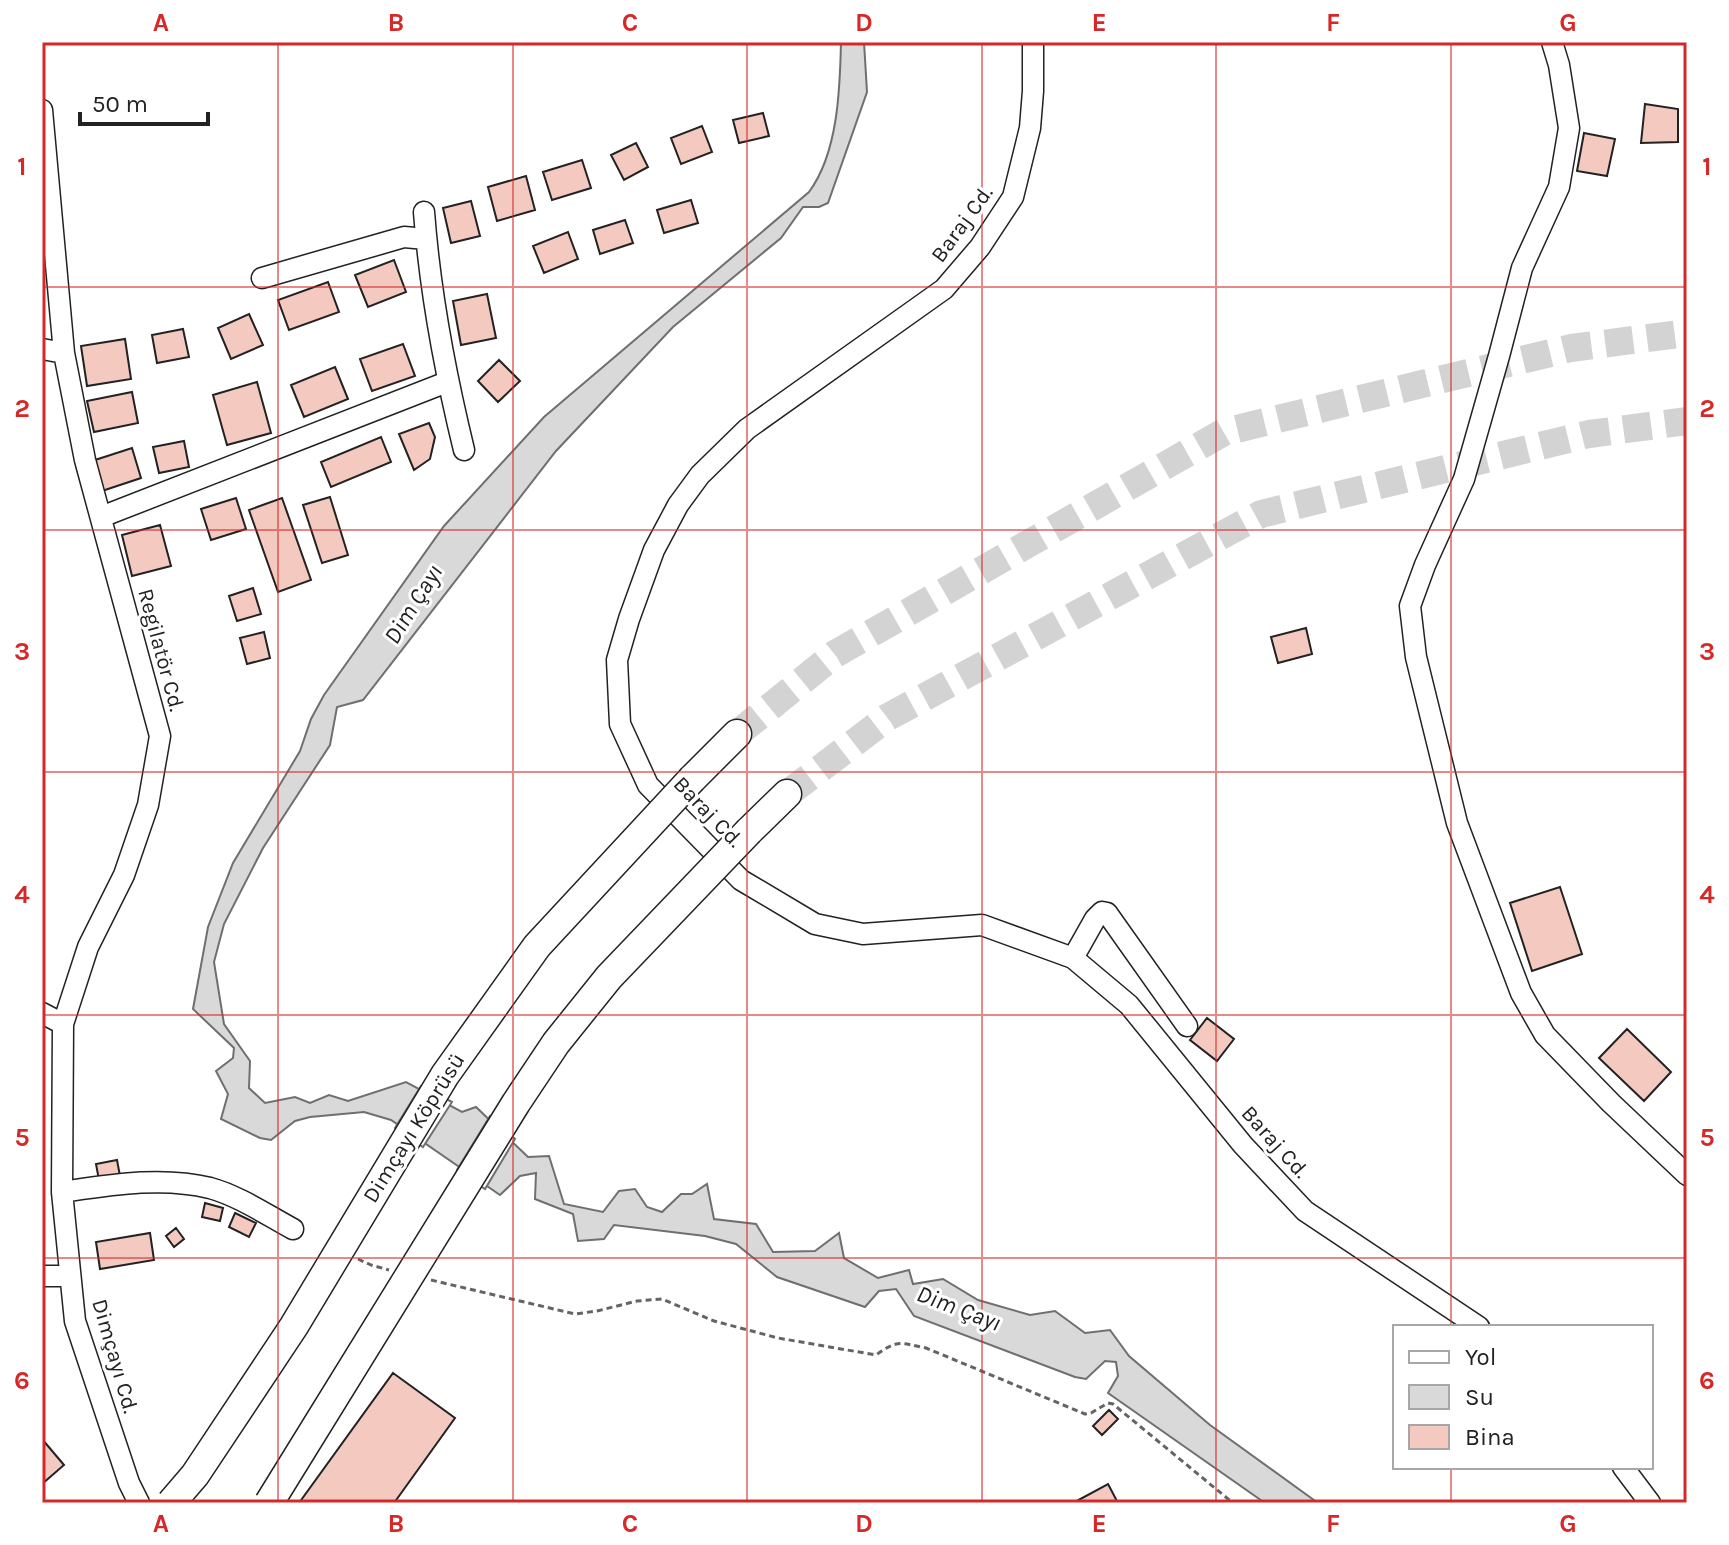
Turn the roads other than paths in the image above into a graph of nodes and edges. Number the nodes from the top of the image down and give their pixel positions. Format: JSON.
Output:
{"nodes":[{"id":1,"x":1033,"y":42,"type":"edge"},
{"id":2,"x":1552,"y":42,"type":"edge"},
{"id":3,"x":42,"y":110,"type":"edge"},
{"id":4,"x":424,"y":212,"type":"dead end"},
{"id":5,"x":426,"y":239,"type":"junction"},
{"id":6,"x":262,"y":278,"type":"dead end"},
{"id":7,"x":42,"y":349,"type":"edge"},
{"id":8,"x":64,"y":353,"type":"junction"},
{"id":9,"x":447,"y":382,"type":"junction"},
{"id":10,"x":464,"y":450,"type":"dead end"},
{"id":11,"x":101,"y":517,"type":"junction"},
{"id":12,"x":737,"y":734,"type":"tunnel mouth"},
{"id":13,"x":787,"y":794,"type":"tunnel mouth"},
{"id":14,"x":1073,"y":958,"type":"junction"},
{"id":15,"x":42,"y":1013,"type":"edge"},
{"id":16,"x":63,"y":1024,"type":"junction"},
{"id":17,"x":1187,"y":1026,"type":"dead end"},
{"id":18,"x":1687,"y":1175,"type":"edge"},
{"id":19,"x":62,"y":1192,"type":"junction"},
{"id":20,"x":293,"y":1229,"type":"dead end"},
{"id":21,"x":42,"y":1276,"type":"edge"},
{"id":22,"x":70,"y":1276,"type":"junction"},
{"id":23,"x":1476,"y":1325,"type":"edge"},
{"id":24,"x":1624,"y":1469,"type":"edge"},
{"id":25,"x":139,"y":1503,"type":"edge"},
{"id":26,"x":171,"y":1503,"type":"edge"},
{"id":27,"x":269,"y":1503,"type":"edge"},
{"id":28,"x":1650,"y":1503,"type":"edge"}],
"edges":[{"from":1,"to":14,"type":"street","name":"Baraj Cd."},
{"from":2,"to":18,"type":"street"},
{"from":3,"to":8,"type":"street","name":"Regilatör Cd."},
{"from":4,"to":5,"type":"street"},
{"from":5,"to":6,"type":"street"},
{"from":5,"to":9,"type":"street"},
{"from":7,"to":8,"type":"street"},
{"from":8,"to":11,"type":"street","name":"Regilatör Cd."},
{"from":9,"to":10,"type":"street"},
{"from":9,"to":11,"type":"street"},
{"from":11,"to":16,"type":"street","name":"Regilatör Cd."},
{"from":12,"to":26,"type":"highway","name":"Dimçayı Köprüsü","bridge":true},
{"from":13,"to":27,"type":"highway","bridge":true},
{"from":14,"to":17,"type":"street"},
{"from":14,"to":23,"type":"street","name":"Baraj Cd."},
{"from":15,"to":16,"type":"street"},
{"from":16,"to":19,"type":"street","name":"Regilatör Cd."},
{"from":19,"to":20,"type":"street"},
{"from":19,"to":22,"type":"street","name":"Dimçayı Cd."},
{"from":21,"to":22,"type":"street"},
{"from":22,"to":25,"type":"street","name":"Dimçayı Cd."},
{"from":24,"to":28,"type":"street"}]}
